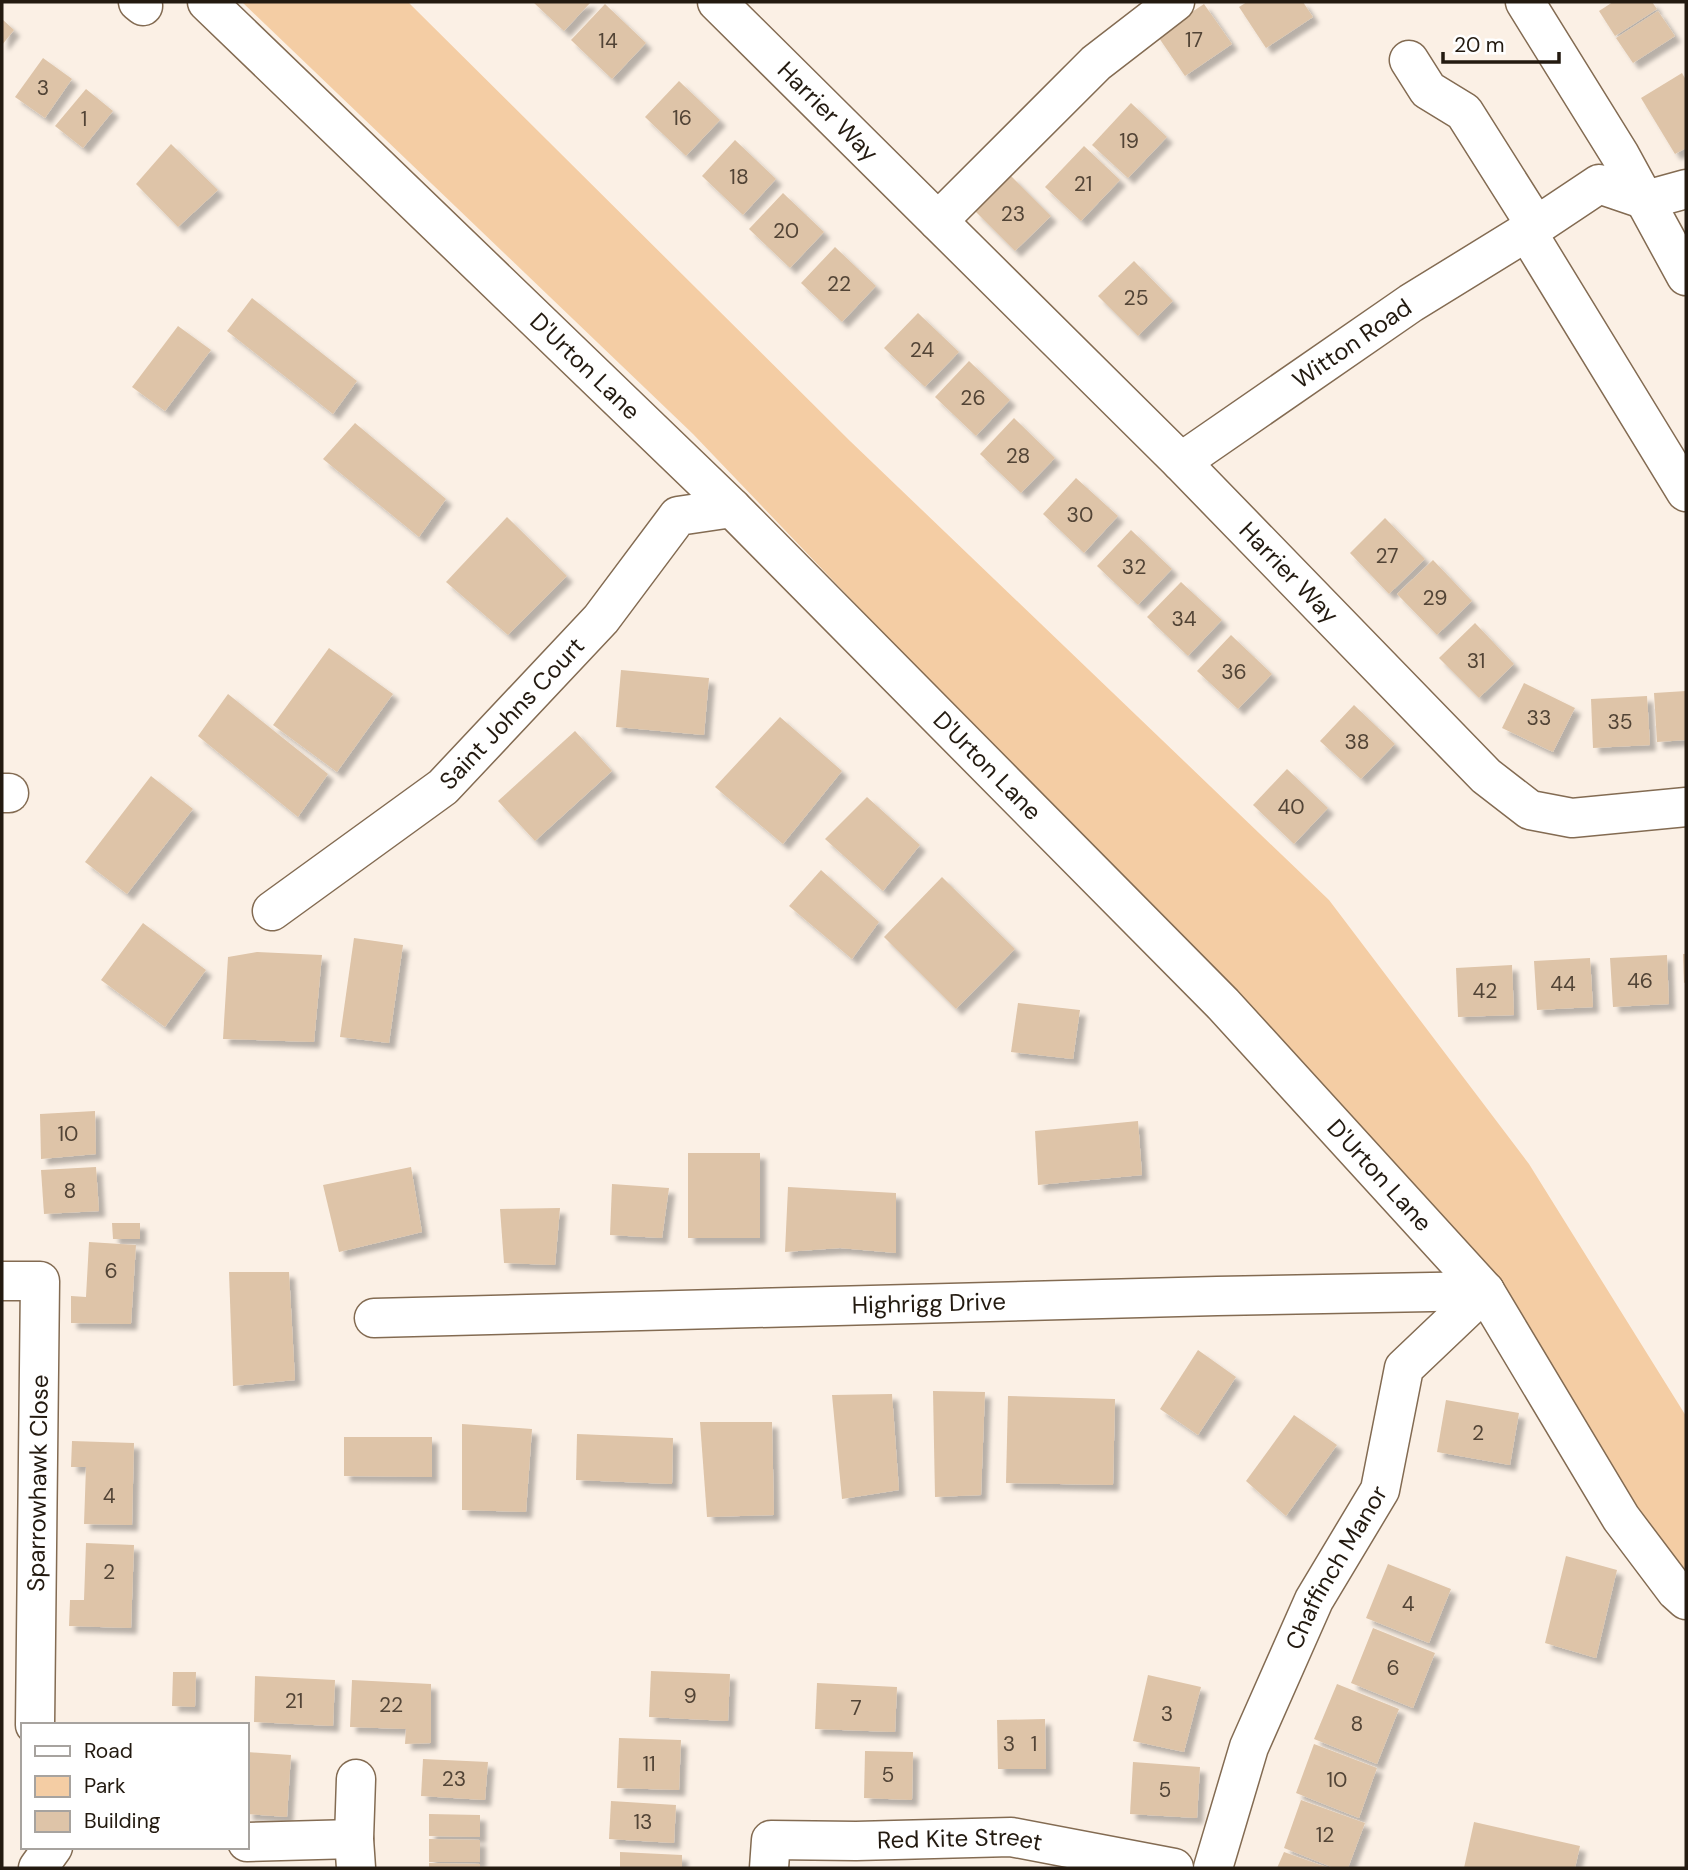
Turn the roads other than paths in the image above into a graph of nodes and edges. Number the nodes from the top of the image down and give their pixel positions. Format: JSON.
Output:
{"nodes":[{"id":1,"x":207,"y":2,"type":"edge"},
{"id":2,"x":717,"y":2,"type":"edge"},
{"id":3,"x":1175,"y":2,"type":"edge"},
{"id":4,"x":1525,"y":2,"type":"edge"},
{"id":5,"x":1409,"y":60,"type":"dead end"},
{"id":6,"x":1686,"y":189,"type":"edge"},
{"id":7,"x":1646,"y":200,"type":"junction"},
{"id":8,"x":938,"y":221,"type":"junction"},
{"id":9,"x":1532,"y":229,"type":"junction"},
{"id":10,"x":1686,"y":276,"type":"edge"},
{"id":11,"x":1181,"y":462,"type":"junction"},
{"id":12,"x":1686,"y":492,"type":"edge"},
{"id":13,"x":732,"y":508,"type":"junction"},
{"id":14,"x":1686,"y":807,"type":"edge"},
{"id":15,"x":272,"y":911,"type":"dead end"},
{"id":16,"x":2,"y":1281,"type":"edge"},
{"id":17,"x":1485,"y":1291,"type":"junction"},
{"id":18,"x":374,"y":1318,"type":"dead end"},
{"id":19,"x":1686,"y":1600,"type":"edge"},
{"id":20,"x":35,"y":1723,"type":"edge"},
{"id":21,"x":356,"y":1779,"type":"dead end"},
{"id":22,"x":248,"y":1842,"type":"edge"},
{"id":23,"x":52,"y":1849,"type":"edge"},
{"id":24,"x":355,"y":1854,"type":"edge"},
{"id":25,"x":38,"y":1868,"type":"edge"},
{"id":26,"x":769,"y":1868,"type":"edge"},
{"id":27,"x":1174,"y":1868,"type":"edge"},
{"id":28,"x":1213,"y":1868,"type":"edge"}],
"edges":[{"from":1,"to":13,"type":"street","name":"D'Urton Lane"},
{"from":2,"to":8,"type":"street","name":"Harrier Way"},
{"from":3,"to":8,"type":"street"},
{"from":4,"to":7,"type":"street"},
{"from":5,"to":9,"type":"street"},
{"from":6,"to":7,"type":"street"},
{"from":7,"to":9,"type":"street","name":"Witton Road"},
{"from":7,"to":10,"type":"street"},
{"from":8,"to":11,"type":"street","name":"Harrier Way"},
{"from":9,"to":11,"type":"street","name":"Witton Road"},
{"from":9,"to":12,"type":"street"},
{"from":11,"to":14,"type":"street","name":"Harrier Way"},
{"from":13,"to":15,"type":"street","name":"Saint Johns Court"},
{"from":13,"to":17,"type":"street","name":"D'Urton Lane"},
{"from":16,"to":20,"type":"street","name":"Sparrowhawk Close"},
{"from":17,"to":18,"type":"street","name":"Highrigg Drive"},
{"from":17,"to":19,"type":"street","name":"D'Urton Lane"},
{"from":17,"to":28,"type":"street","name":"Chaffinch Manor"},
{"from":21,"to":24,"type":"street"},
{"from":22,"to":24,"type":"street"},
{"from":23,"to":25,"type":"street"},
{"from":26,"to":27,"type":"street","name":"Red Kite Street"}]}
